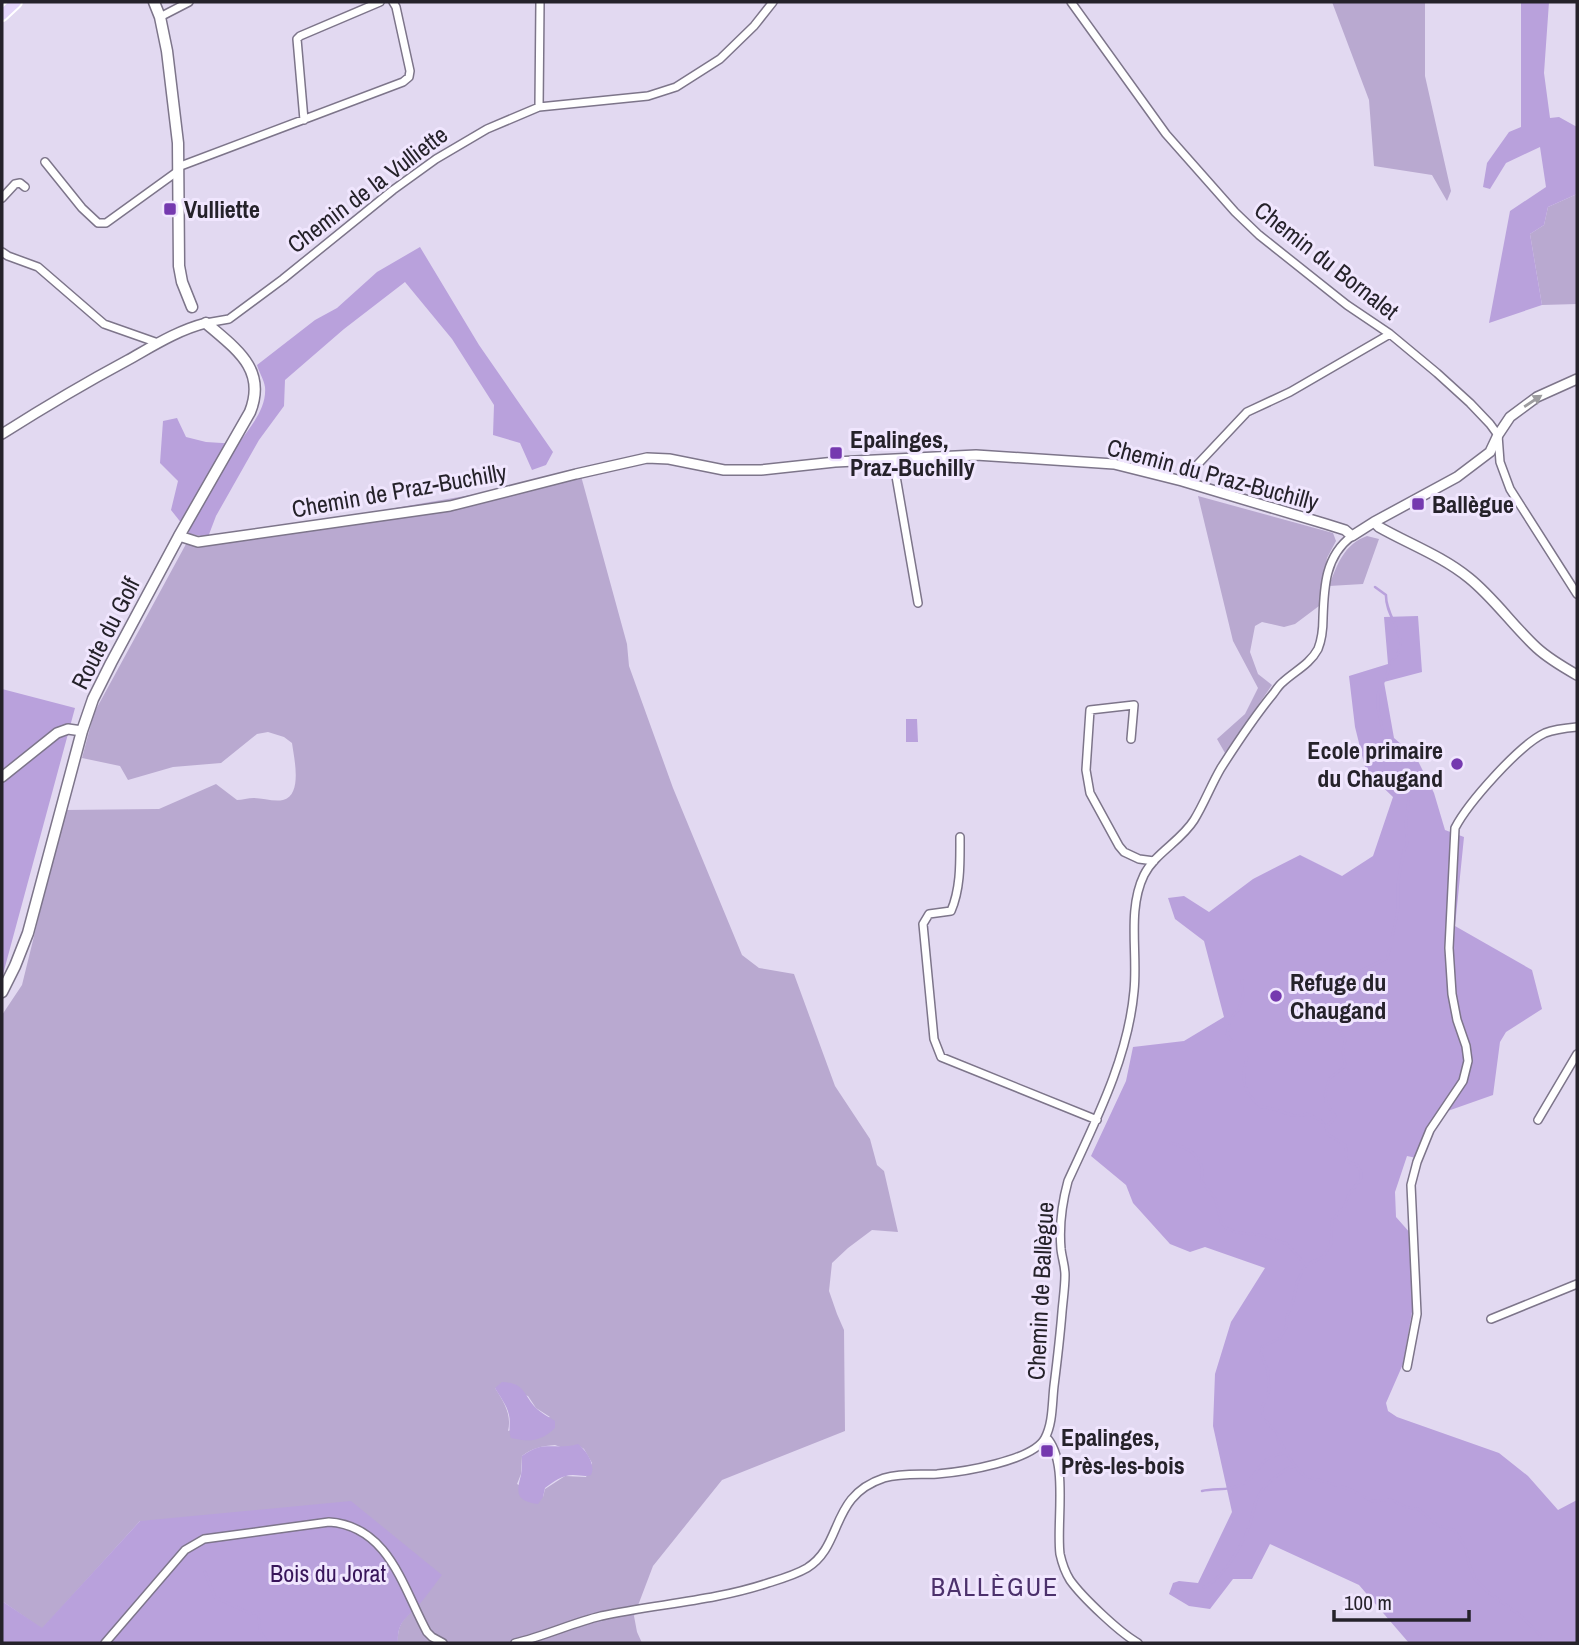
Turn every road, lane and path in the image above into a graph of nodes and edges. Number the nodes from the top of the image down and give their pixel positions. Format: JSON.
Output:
{"nodes":[{"id":1,"x":16,"y":2,"type":"edge"},
{"id":2,"x":154,"y":2,"type":"edge"},
{"id":3,"x":188,"y":2,"type":"edge"},
{"id":4,"x":380,"y":2,"type":"edge"},
{"id":5,"x":393,"y":2,"type":"edge"},
{"id":6,"x":540,"y":2,"type":"edge"},
{"id":7,"x":773,"y":2,"type":"edge"},
{"id":8,"x":1071,"y":2,"type":"edge"},
{"id":9,"x":2,"y":15,"type":"edge"},
{"id":10,"x":160,"y":17,"type":"junction"},
{"id":11,"x":539,"y":107,"type":"junction"},
{"id":12,"x":304,"y":120,"type":"junction"},
{"id":13,"x":45,"y":162,"type":"dead end"},
{"id":14,"x":178,"y":169,"type":"junction"},
{"id":15,"x":25,"y":187,"type":"dead end"},
{"id":16,"x":2,"y":198,"type":"edge"},
{"id":17,"x":2,"y":252,"type":"edge"},
{"id":18,"x":192,"y":307,"type":"joint"},
{"id":19,"x":229,"y":319,"type":"junction"},
{"id":20,"x":206,"y":323,"type":"junction"},
{"id":21,"x":1390,"y":334,"type":"junction"},
{"id":22,"x":223,"y":337,"type":"junction"},
{"id":23,"x":158,"y":343,"type":"junction"},
{"id":24,"x":1577,"y":379,"type":"edge"},
{"id":25,"x":2,"y":434,"type":"edge"},
{"id":26,"x":1498,"y":435,"type":"junction"},
{"id":27,"x":893,"y":459,"type":"junction"},
{"id":28,"x":708,"y":467,"type":"joint"},
{"id":29,"x":1182,"y":481,"type":"junction"},
{"id":30,"x":1374,"y":522,"type":"junction"},
{"id":31,"x":1352,"y":536,"type":"junction"},
{"id":32,"x":178,"y":537,"type":"junction"},
{"id":33,"x":1577,"y":594,"type":"edge"},
{"id":34,"x":918,"y":603,"type":"dead end"},
{"id":35,"x":1577,"y":675,"type":"edge"},
{"id":36,"x":1577,"y":727,"type":"edge"},
{"id":37,"x":82,"y":731,"type":"junction"},
{"id":38,"x":1131,"y":739,"type":"dead end"},
{"id":39,"x":2,"y":777,"type":"edge"},
{"id":40,"x":960,"y":837,"type":"dead end"},
{"id":41,"x":1154,"y":861,"type":"junction"},
{"id":42,"x":2,"y":992,"type":"edge"},
{"id":43,"x":1577,"y":1054,"type":"edge"},
{"id":44,"x":1097,"y":1120,"type":"junction"},
{"id":45,"x":1538,"y":1120,"type":"dead end"},
{"id":46,"x":1577,"y":1284,"type":"edge"},
{"id":47,"x":1491,"y":1319,"type":"dead end"},
{"id":48,"x":1407,"y":1367,"type":"dead end"},
{"id":49,"x":1046,"y":1437,"type":"junction"},
{"id":50,"x":105,"y":1643,"type":"edge"},
{"id":51,"x":443,"y":1643,"type":"edge"},
{"id":52,"x":515,"y":1643,"type":"edge"},
{"id":53,"x":1138,"y":1643,"type":"edge"}],
"edges":[{"from":1,"to":9,"type":"main road"},
{"from":2,"to":10,"type":"main road"},
{"from":3,"to":10,"type":"street"},
{"from":4,"to":12,"type":"street"},
{"from":5,"to":12,"type":"street"},
{"from":6,"to":11,"type":"street"},
{"from":7,"to":11,"type":"street","name":"Chemin de la Vulliette"},
{"from":8,"to":21,"type":"street","name":"Chemin du Bornalet"},
{"from":10,"to":14,"type":"main road"},
{"from":11,"to":19,"type":"street","name":"Chemin de la Vulliette"},
{"from":12,"to":14,"type":"street"},
{"from":13,"to":14,"type":"street"},
{"from":14,"to":18,"type":"main road"},
{"from":15,"to":16,"type":"street"},
{"from":17,"to":23,"type":"street"},
{"from":18,"to":20,"type":"street"},
{"from":19,"to":20,"type":"street","name":"Chemin de la Vulliette"},
{"from":19,"to":22,"type":"street"},
{"from":20,"to":22,"type":"main road","name":"Route du Golf"},
{"from":20,"to":23,"type":"street"},
{"from":21,"to":26,"type":"street","name":"Chemin du Bornalet"},
{"from":21,"to":29,"type":"street"},
{"from":22,"to":32,"type":"main road","name":"Route du Golf"},
{"from":23,"to":25,"type":"street"},
{"from":26,"to":24,"type":"street","name":"Chemin de Ballègue","one_way":true},
{"from":26,"to":30,"type":"street","name":"Chemin de Ballègue"},
{"from":26,"to":33,"type":"street"},
{"from":27,"to":28,"type":"street","name":"Chemin du Praz-Buchilly"},
{"from":27,"to":29,"type":"street","name":"Chemin du Praz-Buchilly"},
{"from":27,"to":34,"type":"street"},
{"from":28,"to":32,"type":"street","name":"Chemin de Praz-Buchilly"},
{"from":29,"to":31,"type":"street","name":"Chemin du Praz-Buchilly"},
{"from":30,"to":31,"type":"street","name":"Chemin de Ballègue"},
{"from":30,"to":35,"type":"street"},
{"from":31,"to":41,"type":"street","name":"Chemin de Ballègue"},
{"from":32,"to":37,"type":"main road","name":"Route du Golf"},
{"from":36,"to":48,"type":"street"},
{"from":37,"to":39,"type":"street"},
{"from":37,"to":42,"type":"main road","name":"Route du Golf"},
{"from":38,"to":41,"type":"street"},
{"from":40,"to":44,"type":"street"},
{"from":41,"to":44,"type":"street","name":"Chemin de Ballègue"},
{"from":43,"to":45,"type":"street"},
{"from":44,"to":49,"type":"street","name":"Chemin de Ballègue"},
{"from":46,"to":47,"type":"street"},
{"from":49,"to":52,"type":"street"},
{"from":49,"to":53,"type":"street"},
{"from":50,"to":51,"type":"street"}]}
